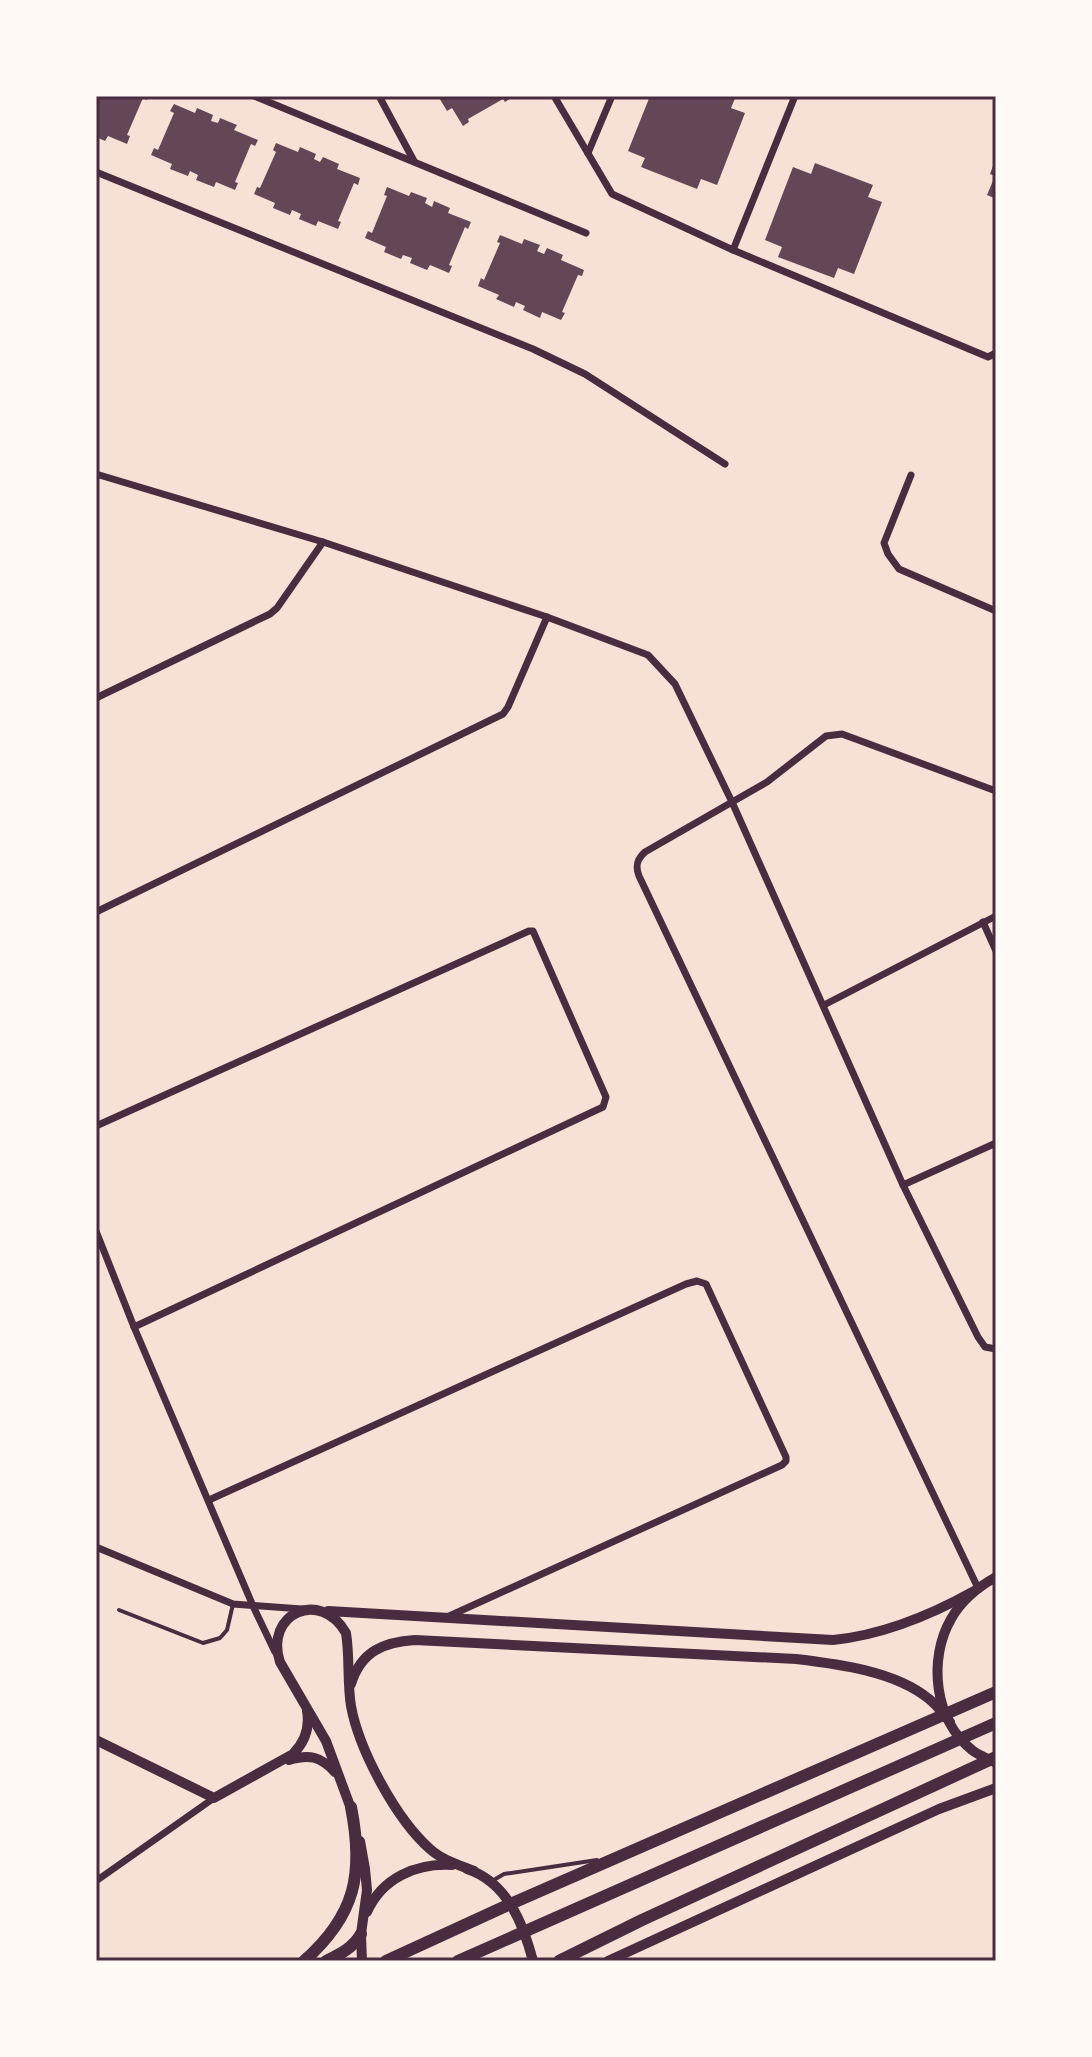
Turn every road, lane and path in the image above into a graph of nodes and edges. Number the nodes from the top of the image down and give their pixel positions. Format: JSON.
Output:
{"nodes":[{"id":1,"x":254,"y":96,"type":"edge"},
{"id":2,"x":379,"y":96,"type":"edge"},
{"id":3,"x":554,"y":96,"type":"edge"},
{"id":4,"x":612,"y":96,"type":"edge"},
{"id":5,"x":795,"y":96,"type":"edge"},
{"id":6,"x":588,"y":153,"type":"junction"},
{"id":7,"x":414,"y":162,"type":"junction"},
{"id":8,"x":96,"y":172,"type":"edge"},
{"id":9,"x":586,"y":233,"type":"dead end"},
{"id":10,"x":733,"y":250,"type":"junction"},
{"id":11,"x":996,"y":353,"type":"edge"},
{"id":12,"x":725,"y":464,"type":"dead end"},
{"id":13,"x":96,"y":474,"type":"edge"},
{"id":14,"x":911,"y":475,"type":"dead end"},
{"id":15,"x":323,"y":542,"type":"junction"},
{"id":16,"x":996,"y":611,"type":"edge"},
{"id":17,"x":547,"y":617,"type":"junction"},
{"id":18,"x":96,"y":698,"type":"edge"},
{"id":19,"x":996,"y":791,"type":"edge"},
{"id":20,"x":732,"y":802,"type":"junction"},
{"id":21,"x":96,"y":912,"type":"edge"},
{"id":22,"x":996,"y":916,"type":"edge"},
{"id":23,"x":983,"y":922,"type":"junction"},
{"id":24,"x":996,"y":951,"type":"edge"},
{"id":25,"x":824,"y":1005,"type":"junction"},
{"id":26,"x":96,"y":1126,"type":"edge"},
{"id":27,"x":996,"y":1143,"type":"edge"},
{"id":28,"x":903,"y":1185,"type":"junction"},
{"id":29,"x":96,"y":1231,"type":"edge"},
{"id":30,"x":134,"y":1327,"type":"junction"},
{"id":31,"x":996,"y":1349,"type":"edge"},
{"id":32,"x":209,"y":1500,"type":"junction"},
{"id":33,"x":96,"y":1547,"type":"edge"},
{"id":34,"x":996,"y":1577,"type":"edge"},
{"id":35,"x":976,"y":1590,"type":"junction"},
{"id":36,"x":233,"y":1604,"type":"junction"},
{"id":37,"x":253,"y":1606,"type":"junction"},
{"id":38,"x":119,"y":1610,"type":"dead end"},
{"id":39,"x":316,"y":1610,"type":"junction"},
{"id":40,"x":447,"y":1617,"type":"junction"},
{"id":41,"x":280,"y":1662,"type":"junction"},
{"id":42,"x":996,"y":1692,"type":"edge"},
{"id":43,"x":303,"y":1699,"type":"junction"},
{"id":44,"x":351,"y":1706,"type":"junction"},
{"id":45,"x":950,"y":1722,"type":"junction"},
{"id":46,"x":996,"y":1723,"type":"edge"},
{"id":47,"x":96,"y":1740,"type":"edge"},
{"id":48,"x":996,"y":1757,"type":"edge"},
{"id":49,"x":279,"y":1763,"type":"junction"},
{"id":50,"x":996,"y":1763,"type":"edge"},
{"id":51,"x":343,"y":1784,"type":"junction"},
{"id":52,"x":996,"y":1788,"type":"edge"},
{"id":53,"x":214,"y":1798,"type":"junction"},
{"id":54,"x":351,"y":1807,"type":"junction"},
{"id":55,"x":597,"y":1860,"type":"dead end"},
{"id":56,"x":474,"y":1871,"type":"junction"},
{"id":57,"x":96,"y":1881,"type":"edge"},
{"id":58,"x":492,"y":1881,"type":"junction"},
{"id":59,"x":361,"y":1934,"type":"junction"},
{"id":60,"x":304,"y":1961,"type":"edge"},
{"id":61,"x":326,"y":1961,"type":"edge"},
{"id":62,"x":362,"y":1961,"type":"edge"},
{"id":63,"x":386,"y":1961,"type":"edge"},
{"id":64,"x":458,"y":1961,"type":"edge"},
{"id":65,"x":533,"y":1961,"type":"edge"},
{"id":66,"x":559,"y":1961,"type":"edge"},
{"id":67,"x":608,"y":1961,"type":"edge"}],
"edges":[{"from":1,"to":7,"type":"street"},
{"from":2,"to":7,"type":"street"},
{"from":3,"to":6,"type":"street"},
{"from":4,"to":6,"type":"street"},
{"from":5,"to":10,"type":"street"},
{"from":6,"to":10,"type":"street"},
{"from":7,"to":9,"type":"street"},
{"from":8,"to":12,"type":"street"},
{"from":10,"to":11,"type":"street"},
{"from":13,"to":15,"type":"street"},
{"from":14,"to":16,"type":"street"},
{"from":15,"to":17,"type":"street"},
{"from":15,"to":18,"type":"street"},
{"from":17,"to":20,"type":"street"},
{"from":17,"to":21,"type":"street"},
{"from":19,"to":20,"type":"street"},
{"from":20,"to":25,"type":"street"},
{"from":20,"to":35,"type":"street"},
{"from":22,"to":23,"type":"street"},
{"from":23,"to":24,"type":"street"},
{"from":23,"to":25,"type":"street"},
{"from":25,"to":28,"type":"street"},
{"from":26,"to":30,"type":"street"},
{"from":27,"to":28,"type":"street"},
{"from":28,"to":31,"type":"street"},
{"from":29,"to":30,"type":"street"},
{"from":30,"to":32,"type":"street"},
{"from":32,"to":37,"type":"street"},
{"from":32,"to":40,"type":"street"},
{"from":33,"to":36,"type":"street"},
{"from":34,"to":35,"type":"main road"},
{"from":35,"to":40,"type":"main road"},
{"from":35,"to":45,"type":"main road"},
{"from":36,"to":37,"type":"street"},
{"from":36,"to":38,"type":"lane"},
{"from":37,"to":39,"type":"street"},
{"from":37,"to":41,"type":"street"},
{"from":39,"to":40,"type":"main road"},
{"from":39,"to":41,"type":"main road"},
{"from":39,"to":44,"type":"main road"},
{"from":41,"to":43,"type":"main road"},
{"from":42,"to":63,"type":"main road"},
{"from":43,"to":49,"type":"main road"},
{"from":43,"to":51,"type":"main road"},
{"from":44,"to":45,"type":"main road"},
{"from":44,"to":56,"type":"main road"},
{"from":45,"to":50,"type":"main road"},
{"from":46,"to":64,"type":"main road"},
{"from":47,"to":53,"type":"main road"},
{"from":48,"to":66,"type":"main road"},
{"from":49,"to":51,"type":"main road"},
{"from":49,"to":53,"type":"main road"},
{"from":51,"to":54,"type":"main road"},
{"from":52,"to":67,"type":"main road"},
{"from":53,"to":57,"type":"street"},
{"from":54,"to":59,"type":"main road"},
{"from":54,"to":60,"type":"main road"},
{"from":55,"to":58,"type":"lane"},
{"from":56,"to":58,"type":"main road"},
{"from":56,"to":59,"type":"main road"},
{"from":58,"to":65,"type":"main road"},
{"from":59,"to":61,"type":"main road"},
{"from":59,"to":62,"type":"main road"}]}
